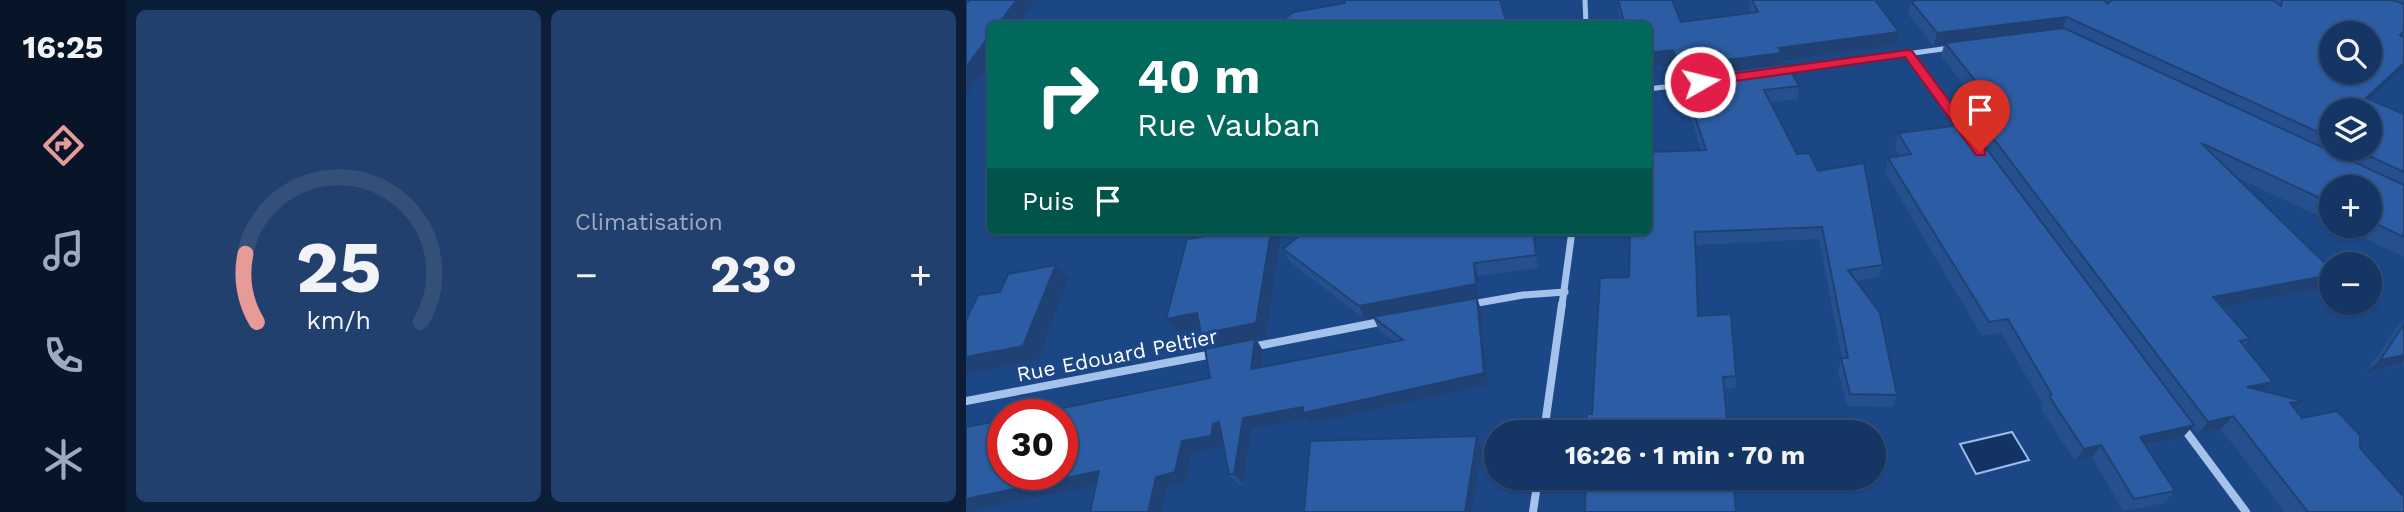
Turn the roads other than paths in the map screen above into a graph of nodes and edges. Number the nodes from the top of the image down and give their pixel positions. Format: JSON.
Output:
{"nodes":[{"id":1,"x":1585,"y":0,"type":"edge"},
{"id":2,"x":1586,"y":21,"type":"edge"},
{"id":3,"x":1963,"y":47,"type":"edge"},
{"id":4,"x":1908,"y":53,"type":"junction"},
{"id":5,"x":1771,"y":72,"type":"edge"},
{"id":6,"x":1703,"y":82,"type":"edge"},
{"id":7,"x":1652,"y":88,"type":"edge"},
{"id":8,"x":1972,"y":141,"type":"edge"},
{"id":9,"x":1572,"y":235,"type":"edge"},
{"id":10,"x":1565,"y":292,"type":"junction"},
{"id":11,"x":1469,"y":305,"type":"edge"},
{"id":12,"x":1401,"y":318,"type":"edge"},
{"id":13,"x":1238,"y":349,"type":"edge"},
{"id":14,"x":1224,"y":352,"type":"edge"},
{"id":15,"x":966,"y":401,"type":"edge"},
{"id":16,"x":1546,"y":420,"type":"edge"},
{"id":17,"x":2180,"y":422,"type":"edge"},
{"id":18,"x":1536,"y":490,"type":"edge"},
{"id":19,"x":1533,"y":512,"type":"edge"},
{"id":20,"x":2246,"y":512,"type":"edge"}],
"edges":[{"from":1,"to":2,"type":"street"},
{"from":3,"to":4,"type":"street"},
{"from":4,"to":5,"type":"street"},
{"from":4,"to":8,"type":"street"},
{"from":6,"to":7,"type":"street"},
{"from":9,"to":10,"type":"street"},
{"from":10,"to":11,"type":"street"},
{"from":10,"to":16,"type":"street"},
{"from":12,"to":13,"type":"street","name":"Rue Edouard Peltier"},
{"from":14,"to":15,"type":"street","name":"Rue Edouard Peltier"},
{"from":17,"to":20,"type":"street"},
{"from":18,"to":19,"type":"street"}]}
